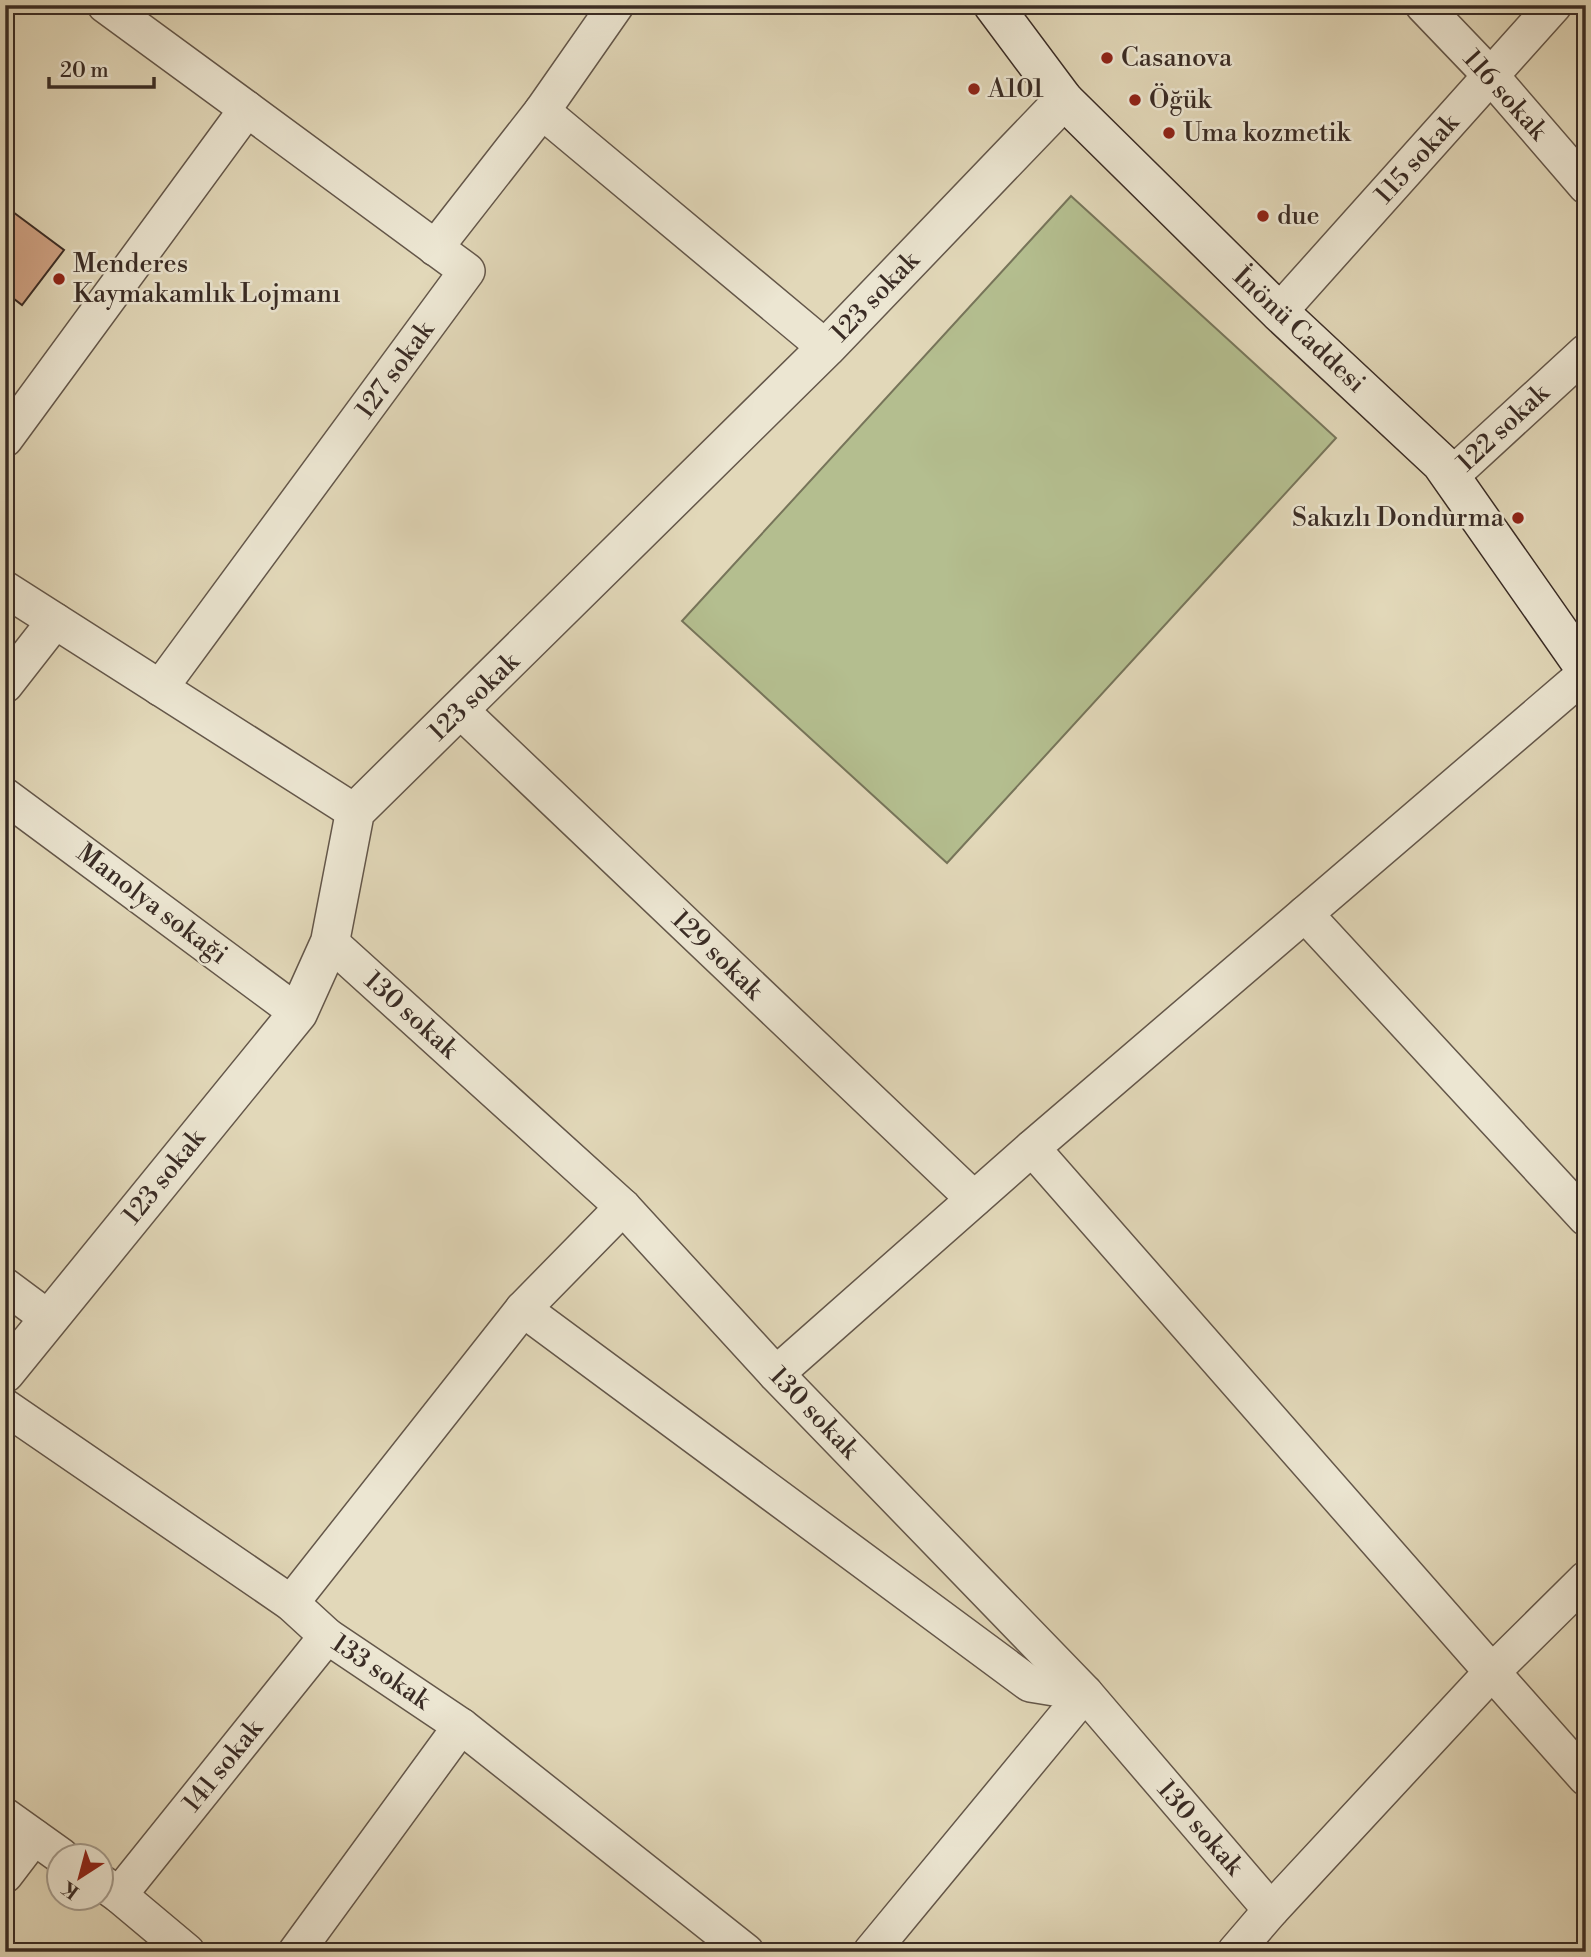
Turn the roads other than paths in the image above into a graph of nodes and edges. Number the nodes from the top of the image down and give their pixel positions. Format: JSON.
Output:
{"nodes":[{"id":1,"x":105,"y":5,"type":"edge"},
{"id":2,"x":616,"y":5,"type":"edge"},
{"id":3,"x":993,"y":5,"type":"edge"},
{"id":4,"x":1423,"y":5,"type":"edge"},
{"id":5,"x":1554,"y":5,"type":"edge"},
{"id":6,"x":1491,"y":76,"type":"junction"},
{"id":7,"x":1064,"y":100,"type":"junction"},
{"id":8,"x":247,"y":109,"type":"junction"},
{"id":9,"x":542,"y":111,"type":"junction"},
{"id":10,"x":1586,"y":186,"type":"edge"},
{"id":11,"x":435,"y":248,"type":"junction"},
{"id":12,"x":1279,"y":312,"type":"junction"},
{"id":13,"x":826,"y":348,"type":"junction"},
{"id":14,"x":1586,"y":352,"type":"edge"},
{"id":15,"x":5,"y":439,"type":"edge"},
{"id":16,"x":1451,"y":476,"type":"junction"},
{"id":17,"x":5,"y":589,"type":"edge"},
{"id":18,"x":55,"y":621,"type":"junction"},
{"id":19,"x":1586,"y":671,"type":"edge"},
{"id":20,"x":5,"y":685,"type":"edge"},
{"id":21,"x":160,"y":688,"type":"junction"},
{"id":22,"x":460,"y":710,"type":"junction"},
{"id":23,"x":5,"y":796,"type":"edge"},
{"id":24,"x":355,"y":812,"type":"junction"},
{"id":25,"x":1305,"y":914,"type":"junction"},
{"id":26,"x":330,"y":942,"type":"junction"},
{"id":27,"x":298,"y":1013,"type":"junction"},
{"id":28,"x":1032,"y":1148,"type":"junction"},
{"id":29,"x":974,"y":1199,"type":"junction"},
{"id":30,"x":623,"y":1207,"type":"junction"},
{"id":31,"x":1586,"y":1218,"type":"edge"},
{"id":32,"x":5,"y":1286,"type":"edge"},
{"id":33,"x":523,"y":1310,"type":"junction"},
{"id":34,"x":48,"y":1318,"type":"junction"},
{"id":35,"x":5,"y":1373,"type":"edge"},
{"id":36,"x":776,"y":1374,"type":"junction"},
{"id":37,"x":5,"y":1407,"type":"edge"},
{"id":38,"x":1586,"y":1579,"type":"edge"},
{"id":39,"x":291,"y":1603,"type":"junction"},
{"id":40,"x":327,"y":1636,"type":"junction"},
{"id":41,"x":1492,"y":1672,"type":"junction"},
{"id":42,"x":1084,"y":1693,"type":"junction"},
{"id":43,"x":460,"y":1726,"type":"junction"},
{"id":44,"x":1586,"y":1778,"type":"edge"},
{"id":45,"x":5,"y":1816,"type":"edge"},
{"id":46,"x":46,"y":1845,"type":"edge"},
{"id":47,"x":46,"y":1847,"type":"edge"},
{"id":48,"x":5,"y":1875,"type":"edge"},
{"id":49,"x":116,"y":1882,"type":"edge"},
{"id":50,"x":116,"y":1894,"type":"edge"},
{"id":51,"x":1271,"y":1910,"type":"junction"},
{"id":52,"x":185,"y":1951,"type":"edge"},
{"id":53,"x":296,"y":1952,"type":"edge"},
{"id":54,"x":746,"y":1952,"type":"edge"},
{"id":55,"x":871,"y":1952,"type":"edge"},
{"id":56,"x":1235,"y":1952,"type":"edge"}],
"edges":[{"from":1,"to":8,"type":"street","name":"127 sokak"},
{"from":2,"to":9,"type":"street"},
{"from":3,"to":7,"type":"street","name":"İnönü Caddesi"},
{"from":4,"to":6,"type":"street","name":"116 sokak"},
{"from":5,"to":6,"type":"street","name":"115 sokak"},
{"from":6,"to":10,"type":"street","name":"116 sokak"},
{"from":6,"to":12,"type":"street","name":"115 sokak"},
{"from":7,"to":12,"type":"street","name":"İnönü Caddesi"},
{"from":7,"to":13,"type":"street","name":"123 sokak"},
{"from":8,"to":11,"type":"street","name":"127 sokak"},
{"from":8,"to":15,"type":"street"},
{"from":9,"to":11,"type":"street"},
{"from":9,"to":13,"type":"street"},
{"from":11,"to":21,"type":"street","name":"127 sokak"},
{"from":12,"to":16,"type":"street","name":"İnönü Caddesi"},
{"from":13,"to":22,"type":"street","name":"123 sokak"},
{"from":14,"to":16,"type":"street","name":"122 sokak"},
{"from":16,"to":19,"type":"street","name":"İnönü Caddesi"},
{"from":17,"to":18,"type":"street"},
{"from":18,"to":20,"type":"street"},
{"from":18,"to":21,"type":"street"},
{"from":19,"to":25,"type":"street"},
{"from":21,"to":24,"type":"street"},
{"from":22,"to":24,"type":"street","name":"123 sokak"},
{"from":22,"to":29,"type":"street","name":"129 sokak"},
{"from":23,"to":27,"type":"street","name":"Manolya sokaği"},
{"from":24,"to":26,"type":"street","name":"123 sokak"},
{"from":25,"to":28,"type":"street"},
{"from":25,"to":31,"type":"street"},
{"from":26,"to":27,"type":"street","name":"123 sokak"},
{"from":26,"to":30,"type":"street","name":"130 sokak"},
{"from":27,"to":34,"type":"street","name":"123 sokak"},
{"from":28,"to":29,"type":"street"},
{"from":28,"to":41,"type":"street"},
{"from":29,"to":36,"type":"street"},
{"from":30,"to":33,"type":"street"},
{"from":30,"to":36,"type":"street","name":"130 sokak"},
{"from":32,"to":34,"type":"street"},
{"from":33,"to":39,"type":"street"},
{"from":33,"to":42,"type":"street"},
{"from":34,"to":35,"type":"street","name":"123 sokak"},
{"from":36,"to":42,"type":"street","name":"130 sokak"},
{"from":37,"to":39,"type":"street","name":"133 sokak"},
{"from":38,"to":41,"type":"street"},
{"from":39,"to":40,"type":"street","name":"133 sokak"},
{"from":40,"to":43,"type":"street","name":"133 sokak"},
{"from":40,"to":49,"type":"street","name":"141 sokak"},
{"from":41,"to":44,"type":"street"},
{"from":41,"to":51,"type":"street"},
{"from":42,"to":51,"type":"street","name":"130 sokak"},
{"from":42,"to":55,"type":"street"},
{"from":43,"to":53,"type":"street"},
{"from":43,"to":54,"type":"street","name":"133 sokak"},
{"from":45,"to":46,"type":"street"},
{"from":47,"to":48,"type":"street"},
{"from":50,"to":52,"type":"street"},
{"from":51,"to":56,"type":"street"}]}
